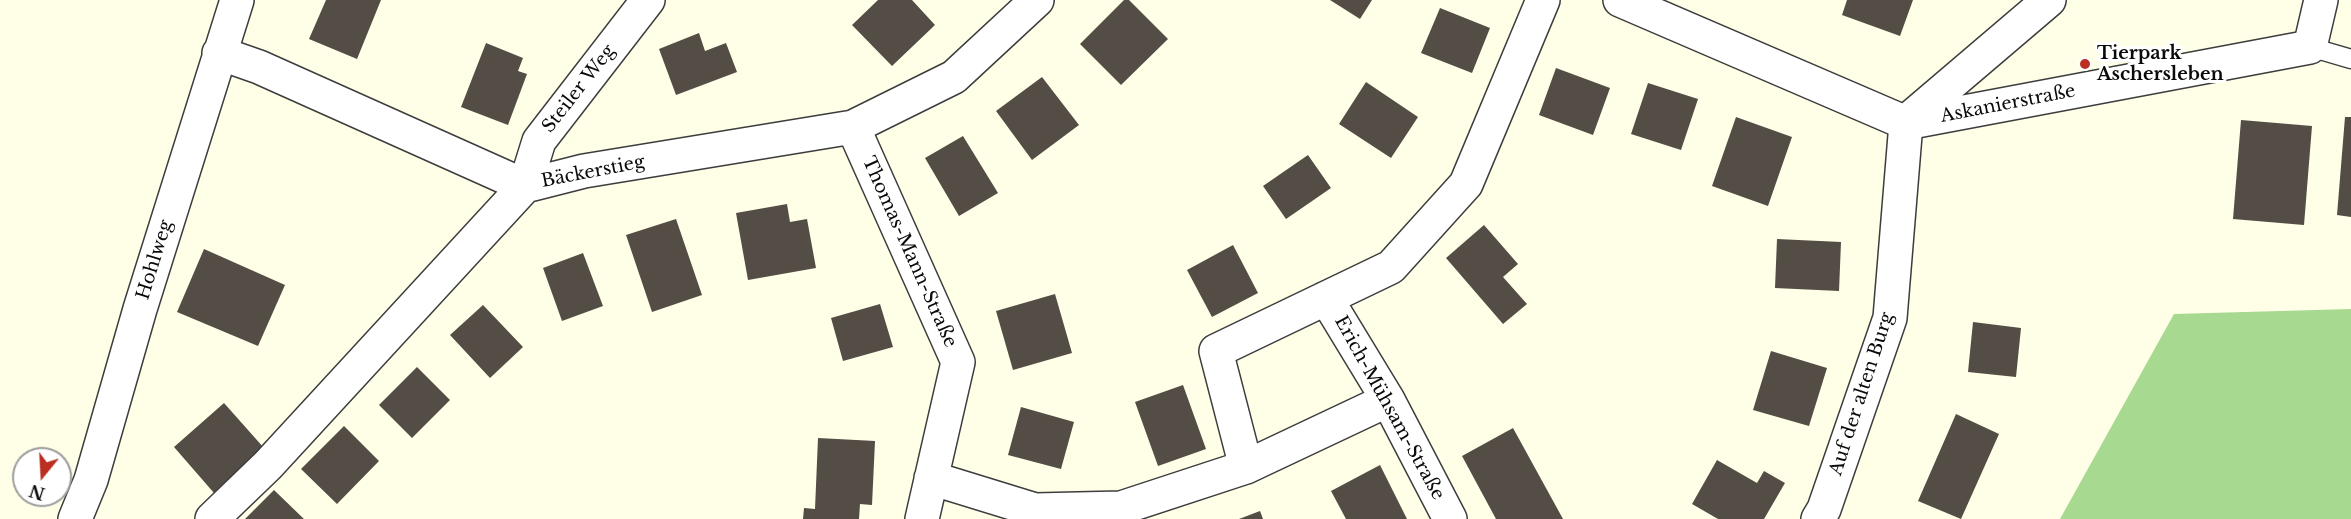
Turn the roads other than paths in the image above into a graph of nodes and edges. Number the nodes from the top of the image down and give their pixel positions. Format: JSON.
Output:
{"nodes":[{"id":1,"x":237,"y":0,"type":"edge"},
{"id":2,"x":648,"y":0,"type":"edge"},
{"id":3,"x":1037,"y":0,"type":"edge"},
{"id":4,"x":1543,"y":0,"type":"edge"},
{"id":5,"x":1620,"y":0,"type":"edge"},
{"id":6,"x":2049,"y":0,"type":"edge"},
{"id":7,"x":2321,"y":0,"type":"edge"},
{"id":8,"x":2310,"y":47,"type":"junction"},
{"id":9,"x":219,"y":53,"type":"junction"},
{"id":10,"x":2351,"y":59,"type":"edge"},
{"id":11,"x":1906,"y":123,"type":"junction"},
{"id":12,"x":853,"y":127,"type":"junction"},
{"id":13,"x":525,"y":186,"type":"junction"},
{"id":14,"x":1326,"y":298,"type":"junction"},
{"id":15,"x":1388,"y":400,"type":"junction"},
{"id":16,"x":1246,"y":467,"type":"junction"},
{"id":17,"x":931,"y":478,"type":"junction"},
{"id":18,"x":75,"y":519,"type":"edge"},
{"id":19,"x":212,"y":519,"type":"edge"},
{"id":20,"x":922,"y":519,"type":"edge"},
{"id":21,"x":1450,"y":519,"type":"edge"},
{"id":22,"x":1818,"y":519,"type":"edge"}],
"edges":[{"from":1,"to":9,"type":"street","name":"Hohlweg"},
{"from":2,"to":13,"type":"street","name":"Steiler Weg"},
{"from":3,"to":12,"type":"street","name":"Bäckerstieg"},
{"from":4,"to":14,"type":"street"},
{"from":5,"to":11,"type":"street"},
{"from":6,"to":11,"type":"street","name":"Askanierstraße"},
{"from":7,"to":8,"type":"street"},
{"from":8,"to":10,"type":"lane"},
{"from":8,"to":11,"type":"street","name":"Askanierstraße"},
{"from":9,"to":13,"type":"street"},
{"from":9,"to":18,"type":"street","name":"Hohlweg"},
{"from":11,"to":22,"type":"street","name":"Auf der alten Burg"},
{"from":12,"to":13,"type":"street","name":"Bäckerstieg"},
{"from":12,"to":17,"type":"street","name":"Thomas-Mann-Straße"},
{"from":13,"to":19,"type":"street","name":"Bäckerstieg"},
{"from":14,"to":15,"type":"street","name":"Erich-Mühsam-Straße"},
{"from":14,"to":16,"type":"street"},
{"from":15,"to":16,"type":"street"},
{"from":15,"to":21,"type":"street","name":"Erich-Mühsam-Straße"},
{"from":16,"to":17,"type":"street"},
{"from":17,"to":20,"type":"street","name":"Thomas-Mann-Straße"}]}
